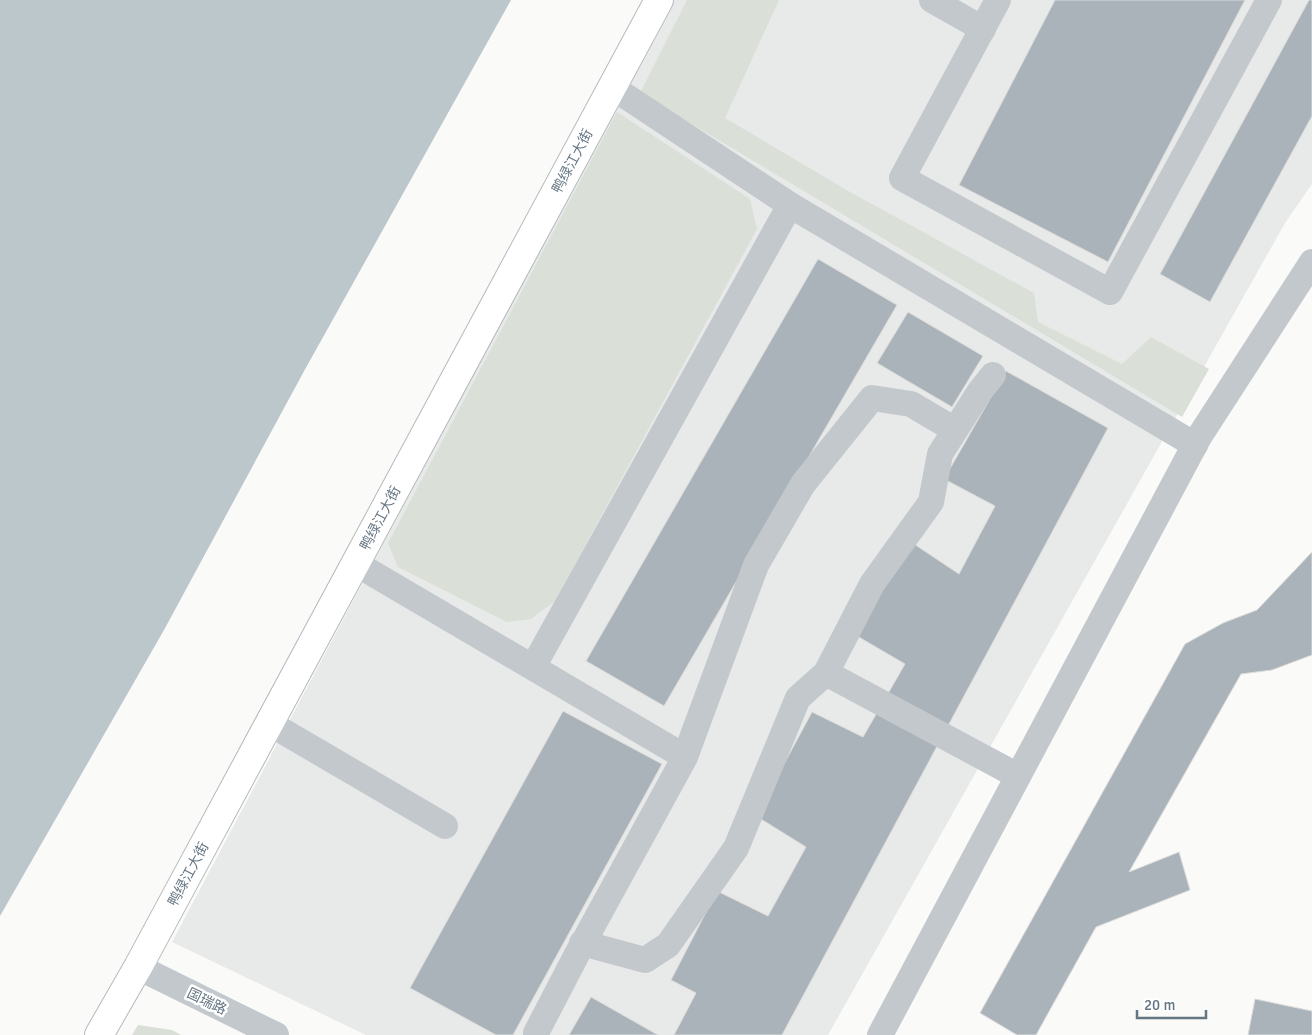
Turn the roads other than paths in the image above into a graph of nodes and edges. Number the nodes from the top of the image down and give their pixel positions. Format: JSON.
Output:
{"nodes":[{"id":1,"x":659,"y":0,"type":"edge"},
{"id":2,"x":932,"y":0,"type":"edge"},
{"id":3,"x":998,"y":0,"type":"edge"},
{"id":4,"x":1269,"y":0,"type":"edge"},
{"id":5,"x":982,"y":29,"type":"junction"},
{"id":6,"x":612,"y":87,"type":"junction"},
{"id":7,"x":790,"y":205,"type":"junction"},
{"id":8,"x":1312,"y":262,"type":"edge"},
{"id":9,"x":993,"y":375,"type":"dead end"},
{"id":10,"x":955,"y":430,"type":"junction"},
{"id":11,"x":1195,"y":446,"type":"junction"},
{"id":12,"x":355,"y":563,"type":"junction"},
{"id":13,"x":533,"y":667,"type":"junction"},
{"id":14,"x":826,"y":673,"type":"junction"},
{"id":15,"x":269,"y":723,"type":"junction"},
{"id":16,"x":685,"y":756,"type":"junction"},
{"id":17,"x":1018,"y":776,"type":"junction"},
{"id":18,"x":445,"y":826,"type":"dead end"},
{"id":19,"x":582,"y":943,"type":"junction"},
{"id":20,"x":138,"y":967,"type":"junction"},
{"id":21,"x":536,"y":1033,"type":"dead end"},
{"id":22,"x":99,"y":1035,"type":"edge"},
{"id":23,"x":276,"y":1035,"type":"edge"},
{"id":24,"x":880,"y":1035,"type":"edge"}],
"edges":[{"from":1,"to":6,"type":"highway","name":"鸭绿江大街"},
{"from":2,"to":5,"type":"street"},
{"from":3,"to":5,"type":"street"},
{"from":4,"to":5,"type":"street"},
{"from":6,"to":7,"type":"street"},
{"from":6,"to":12,"type":"highway","name":"鸭绿江大街"},
{"from":7,"to":11,"type":"street"},
{"from":7,"to":13,"type":"street"},
{"from":8,"to":11,"type":"street"},
{"from":9,"to":10,"type":"street"},
{"from":10,"to":14,"type":"street"},
{"from":10,"to":16,"type":"street"},
{"from":11,"to":17,"type":"street"},
{"from":12,"to":13,"type":"street"},
{"from":12,"to":15,"type":"highway","name":"鸭绿江大街"},
{"from":13,"to":16,"type":"street"},
{"from":14,"to":17,"type":"street"},
{"from":14,"to":19,"type":"street"},
{"from":15,"to":18,"type":"street"},
{"from":15,"to":20,"type":"highway","name":"鸭绿江大街"},
{"from":16,"to":19,"type":"street"},
{"from":17,"to":24,"type":"street"},
{"from":19,"to":21,"type":"street"},
{"from":20,"to":22,"type":"highway","name":"鸭绿江大街"},
{"from":20,"to":23,"type":"street","name":"国瑞路"}]}
